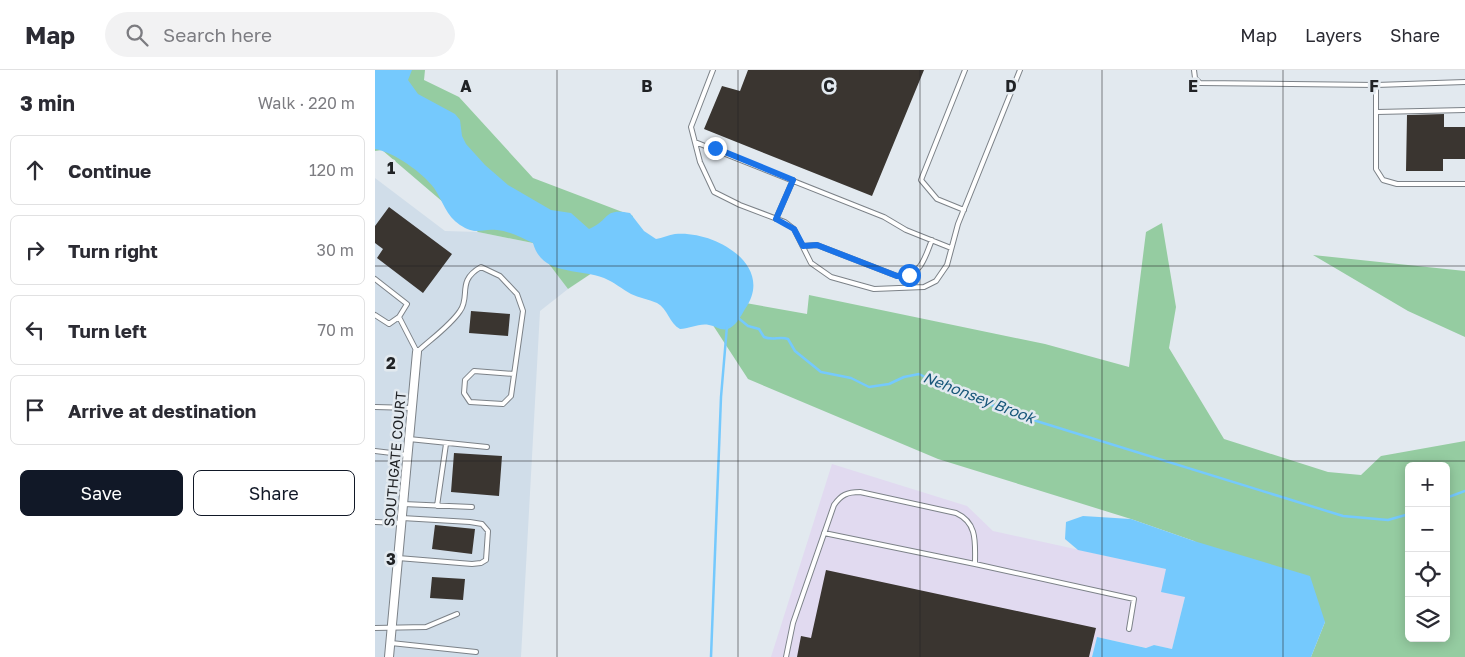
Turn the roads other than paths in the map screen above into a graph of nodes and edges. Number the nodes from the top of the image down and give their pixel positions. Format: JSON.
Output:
{"nodes":[{"id":1,"x":713,"y":70,"type":"edge"},
{"id":2,"x":965,"y":70,"type":"edge"},
{"id":3,"x":1020,"y":70,"type":"edge"},
{"id":4,"x":1194,"y":70,"type":"edge"},
{"id":5,"x":1465,"y":82,"type":"edge"},
{"id":6,"x":1376,"y":84,"type":"junction"},
{"id":7,"x":1465,"y":110,"type":"edge"},
{"id":8,"x":1377,"y":112,"type":"junction"},
{"id":9,"x":695,"y":142,"type":"junction"},
{"id":10,"x":793,"y":180,"type":"junction"},
{"id":11,"x":1465,"y":184,"type":"edge"},
{"id":12,"x":964,"y":210,"type":"junction"},
{"id":13,"x":776,"y":219,"type":"junction"},
{"id":14,"x":932,"y":240,"type":"junction"},
{"id":15,"x":803,"y":246,"type":"junction"},
{"id":16,"x":951,"y":248,"type":"junction"},
{"id":17,"x":375,"y":280,"type":"edge"},
{"id":18,"x":375,"y":315,"type":"edge"},
{"id":19,"x":399,"y":317,"type":"junction"},
{"id":20,"x":417,"y":352,"type":"junction"},
{"id":21,"x":514,"y":374,"type":"junction"},
{"id":22,"x":375,"y":407,"type":"edge"},
{"id":23,"x":412,"y":408,"type":"junction"},
{"id":24,"x":409,"y":439,"type":"junction"},
{"id":25,"x":446,"y":444,"type":"junction"},
{"id":26,"x":487,"y":447,"type":"dead end"},
{"id":27,"x":375,"y":450,"type":"edge"},
{"id":28,"x":408,"y":455,"type":"junction"},
{"id":29,"x":403,"y":504,"type":"junction"},
{"id":30,"x":437,"y":506,"type":"junction"},
{"id":31,"x":472,"y":507,"type":"dead end"},
{"id":32,"x":401,"y":521,"type":"junction"},
{"id":33,"x":375,"y":522,"type":"edge"},
{"id":34,"x":824,"y":533,"type":"junction"},
{"id":35,"x":398,"y":558,"type":"junction"},
{"id":36,"x":975,"y":564,"type":"junction"},
{"id":37,"x":457,"y":614,"type":"dead end"},
{"id":38,"x":375,"y":628,"type":"edge"},
{"id":39,"x":392,"y":629,"type":"junction"},
{"id":40,"x":1129,"y":629,"type":"dead end"},
{"id":41,"x":391,"y":643,"type":"junction"},
{"id":42,"x":476,"y":652,"type":"dead end"},
{"id":43,"x":389,"y":657,"type":"edge"},
{"id":44,"x":786,"y":657,"type":"edge"}],
"edges":[{"from":1,"to":9,"type":"lane"},
{"from":2,"to":12,"type":"lane"},
{"from":3,"to":12,"type":"lane"},
{"from":4,"to":6,"type":"lane"},
{"from":5,"to":6,"type":"lane"},
{"from":6,"to":8,"type":"lane"},
{"from":7,"to":8,"type":"lane"},
{"from":8,"to":11,"type":"lane"},
{"from":9,"to":10,"type":"lane"},
{"from":9,"to":13,"type":"lane"},
{"from":10,"to":13,"type":"lane"},
{"from":10,"to":14,"type":"lane"},
{"from":12,"to":16,"type":"lane"},
{"from":13,"to":15,"type":"lane"},
{"from":14,"to":15,"type":"lane"},
{"from":14,"to":16,"type":"lane"},
{"from":15,"to":16,"type":"lane"},
{"from":17,"to":19,"type":"lane"},
{"from":18,"to":19,"type":"lane"},
{"from":19,"to":20,"type":"lane"},
{"from":20,"to":21,"type":"lane"},
{"from":20,"to":23,"type":"street","name":"SOUTHGATE COURT"},
{"from":21,"to":21,"type":"lane"},
{"from":22,"to":23,"type":"lane"},
{"from":23,"to":24,"type":"street","name":"SOUTHGATE COURT"},
{"from":24,"to":25,"type":"lane"},
{"from":24,"to":28,"type":"street","name":"SOUTHGATE COURT"},
{"from":25,"to":26,"type":"lane"},
{"from":25,"to":30,"type":"lane"},
{"from":27,"to":28,"type":"lane"},
{"from":28,"to":29,"type":"street","name":"SOUTHGATE COURT"},
{"from":29,"to":30,"type":"lane"},
{"from":29,"to":32,"type":"street","name":"SOUTHGATE COURT"},
{"from":30,"to":31,"type":"lane"},
{"from":32,"to":33,"type":"lane"},
{"from":32,"to":35,"type":"street","name":"SOUTHGATE COURT"},
{"from":32,"to":35,"type":"lane"},
{"from":34,"to":36,"type":"lane"},
{"from":34,"to":36,"type":"lane"},
{"from":34,"to":44,"type":"lane"},
{"from":35,"to":39,"type":"street","name":"SOUTHGATE COURT"},
{"from":36,"to":40,"type":"lane"},
{"from":37,"to":39,"type":"lane"},
{"from":38,"to":39,"type":"lane"},
{"from":39,"to":41,"type":"street","name":"SOUTHGATE COURT"},
{"from":41,"to":42,"type":"lane"},
{"from":41,"to":43,"type":"street","name":"SOUTHGATE COURT"}]}
